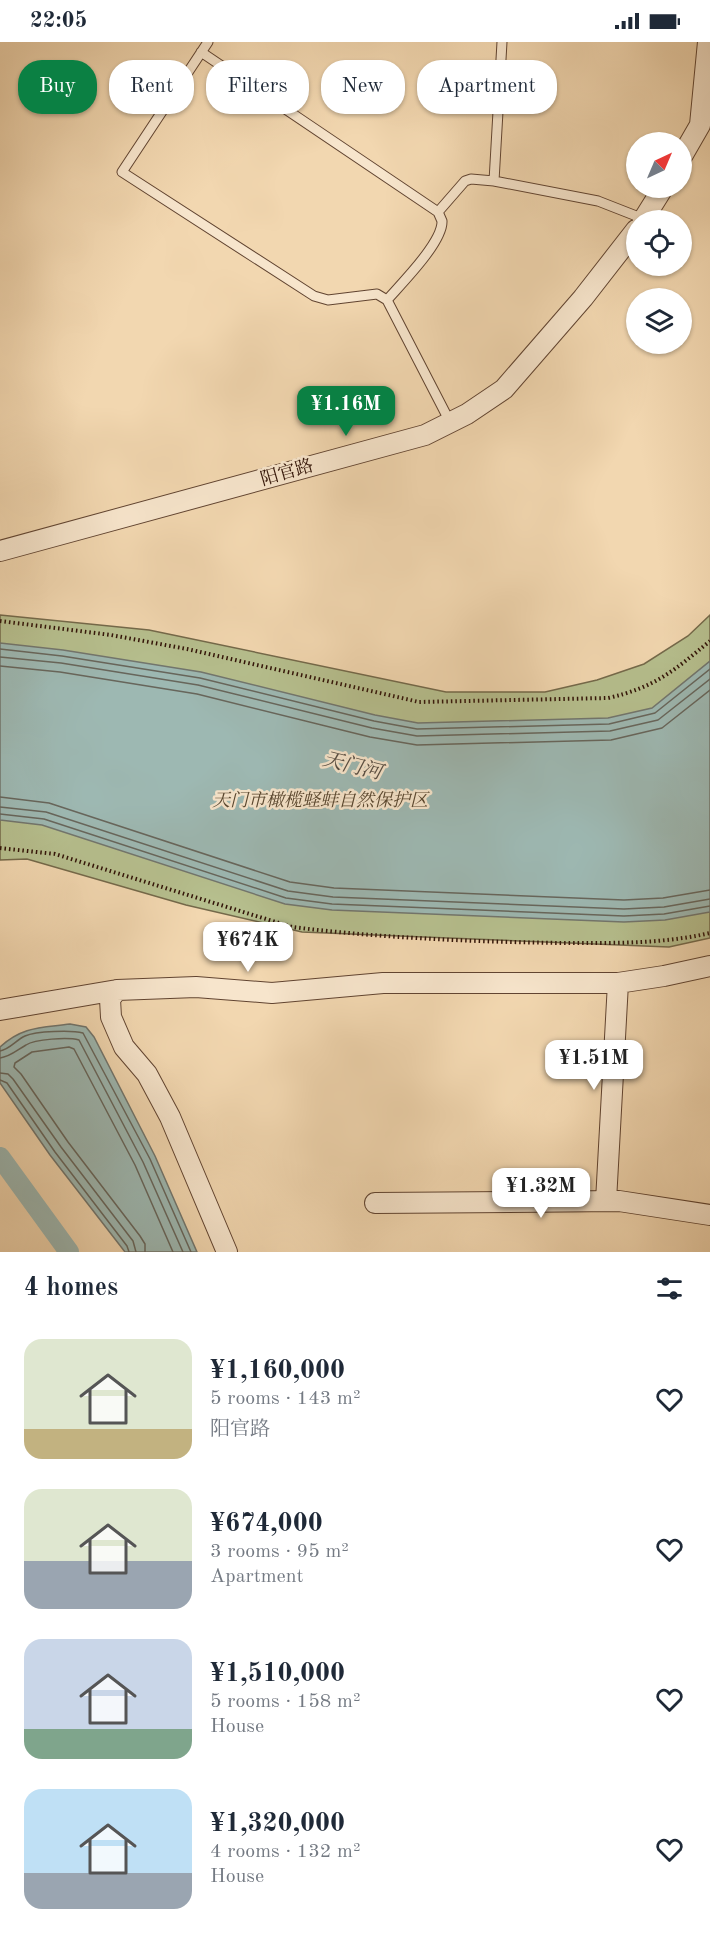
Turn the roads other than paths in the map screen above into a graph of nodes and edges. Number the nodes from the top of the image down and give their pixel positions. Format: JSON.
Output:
{"nodes":[{"id":1,"x":208,"y":42,"type":"edge"},
{"id":2,"x":502,"y":42,"type":"edge"},
{"id":3,"x":708,"y":42,"type":"edge"},
{"id":4,"x":201,"y":52,"type":"junction"},
{"id":5,"x":692,"y":139,"type":"edge"},
{"id":6,"x":494,"y":181,"type":"junction"},
{"id":7,"x":438,"y":212,"type":"junction"},
{"id":8,"x":626,"y":215,"type":"edge"},
{"id":9,"x":626,"y":242,"type":"edge"},
{"id":10,"x":387,"y":300,"type":"junction"},
{"id":11,"x":450,"y":422,"type":"junction"},
{"id":12,"x":0,"y":551,"type":"edge"},
{"id":13,"x":710,"y":966,"type":"edge"},
{"id":14,"x":618,"y":983,"type":"junction"},
{"id":15,"x":117,"y":990,"type":"junction"},
{"id":16,"x":0,"y":1010,"type":"edge"},
{"id":17,"x":606,"y":1201,"type":"junction"},
{"id":18,"x":375,"y":1203,"type":"dead end"},
{"id":19,"x":710,"y":1215,"type":"edge"},
{"id":20,"x":227,"y":1252,"type":"edge"}],
"edges":[{"from":1,"to":4,"type":"lane"},
{"from":2,"to":6,"type":"lane"},
{"from":3,"to":5,"type":"street"},
{"from":4,"to":7,"type":"lane"},
{"from":4,"to":10,"type":"lane"},
{"from":6,"to":7,"type":"lane"},
{"from":6,"to":8,"type":"lane"},
{"from":7,"to":10,"type":"lane"},
{"from":9,"to":11,"type":"street","name":"阳官路"},
{"from":10,"to":11,"type":"lane"},
{"from":11,"to":12,"type":"street","name":"阳官路"},
{"from":13,"to":14,"type":"street"},
{"from":14,"to":15,"type":"street"},
{"from":14,"to":17,"type":"street"},
{"from":15,"to":16,"type":"street"},
{"from":15,"to":20,"type":"street"},
{"from":17,"to":18,"type":"street"},
{"from":17,"to":19,"type":"street"}]}
